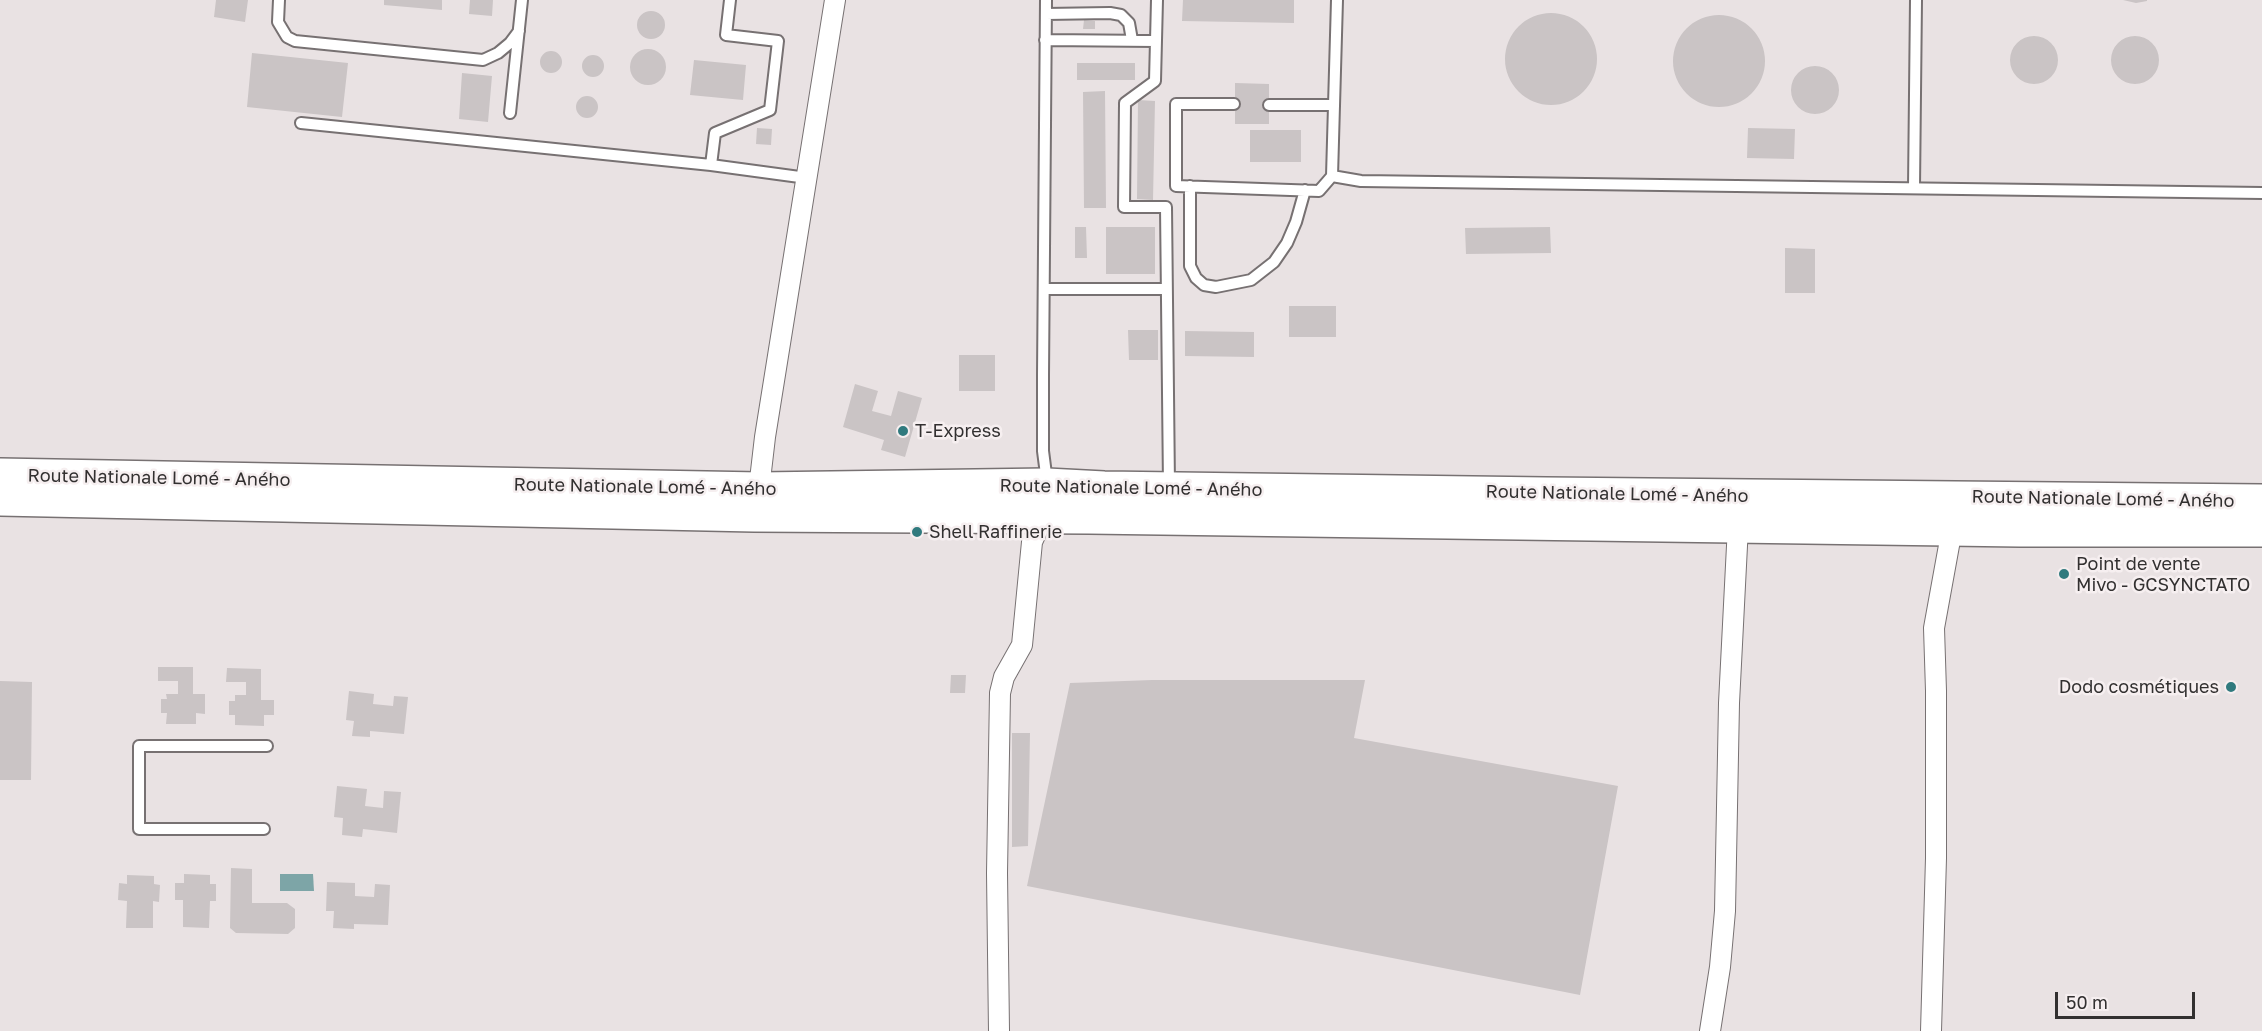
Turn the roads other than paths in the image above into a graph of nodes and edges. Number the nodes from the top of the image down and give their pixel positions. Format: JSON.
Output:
{"nodes":[{"id":1,"x":279,"y":0,"type":"edge"},
{"id":2,"x":522,"y":0,"type":"edge"},
{"id":3,"x":730,"y":0,"type":"edge"},
{"id":4,"x":835,"y":0,"type":"edge"},
{"id":5,"x":1046,"y":0,"type":"edge"},
{"id":6,"x":1157,"y":0,"type":"edge"},
{"id":7,"x":1337,"y":0,"type":"edge"},
{"id":8,"x":1916,"y":0,"type":"edge"},
{"id":9,"x":1046,"y":14,"type":"junction"},
{"id":10,"x":519,"y":31,"type":"junction"},
{"id":11,"x":1045,"y":39,"type":"junction"},
{"id":12,"x":1132,"y":40,"type":"junction"},
{"id":13,"x":1156,"y":40,"type":"junction"},
{"id":14,"x":1234,"y":104,"type":"dead end"},
{"id":15,"x":1269,"y":105,"type":"dead end"},
{"id":16,"x":1334,"y":105,"type":"junction"},
{"id":17,"x":510,"y":112,"type":"dead end"},
{"id":18,"x":301,"y":123,"type":"dead end"},
{"id":19,"x":711,"y":165,"type":"junction"},
{"id":20,"x":1332,"y":176,"type":"junction"},
{"id":21,"x":807,"y":178,"type":"junction"},
{"id":22,"x":1190,"y":186,"type":"junction"},
{"id":23,"x":1914,"y":188,"type":"junction"},
{"id":24,"x":1305,"y":190,"type":"junction"},
{"id":25,"x":2262,"y":193,"type":"edge"},
{"id":26,"x":1044,"y":289,"type":"junction"},
{"id":27,"x":1166,"y":289,"type":"junction"},
{"id":28,"x":0,"y":475,"type":"edge"},
{"id":29,"x":1169,"y":487,"type":"junction"},
{"id":30,"x":0,"y":499,"type":"edge"},
{"id":31,"x":1045,"y":501,"type":"junction"},
{"id":32,"x":2262,"y":501,"type":"edge"},
{"id":33,"x":757,"y":502,"type":"junction"},
{"id":34,"x":1738,"y":526,"type":"junction"},
{"id":35,"x":1952,"y":529,"type":"junction"},
{"id":36,"x":2262,"y":530,"type":"edge"},
{"id":37,"x":267,"y":746,"type":"dead end"},
{"id":38,"x":264,"y":829,"type":"dead end"},
{"id":39,"x":999,"y":1031,"type":"edge"},
{"id":40,"x":1710,"y":1031,"type":"edge"},
{"id":41,"x":1931,"y":1031,"type":"edge"}],
"edges":[{"from":1,"to":10,"type":"lane"},
{"from":2,"to":10,"type":"lane"},
{"from":3,"to":19,"type":"lane"},
{"from":4,"to":21,"type":"street"},
{"from":5,"to":9,"type":"lane"},
{"from":6,"to":13,"type":"lane"},
{"from":7,"to":16,"type":"lane"},
{"from":8,"to":23,"type":"lane"},
{"from":9,"to":11,"type":"lane"},
{"from":9,"to":12,"type":"lane"},
{"from":10,"to":17,"type":"lane"},
{"from":11,"to":12,"type":"lane"},
{"from":11,"to":26,"type":"lane"},
{"from":12,"to":13,"type":"lane"},
{"from":13,"to":27,"type":"lane"},
{"from":14,"to":22,"type":"lane"},
{"from":15,"to":16,"type":"lane"},
{"from":16,"to":20,"type":"lane"},
{"from":18,"to":19,"type":"lane"},
{"from":19,"to":21,"type":"lane"},
{"from":20,"to":23,"type":"lane"},
{"from":20,"to":24,"type":"lane"},
{"from":21,"to":33,"type":"street"},
{"from":22,"to":24,"type":"lane"},
{"from":22,"to":24,"type":"lane"},
{"from":23,"to":25,"type":"lane"},
{"from":26,"to":27,"type":"lane"},
{"from":26,"to":31,"type":"lane"},
{"from":27,"to":29,"type":"lane"},
{"from":28,"to":33,"type":"highway","name":"Route Nationale Lomé - Aného"},
{"from":29,"to":31,"type":"highway","name":"Route Nationale Lomé - Aného"},
{"from":29,"to":32,"type":"highway","name":"Route Nationale Lomé - Aného"},
{"from":30,"to":33,"type":"highway","name":"Route Nationale Lomé - Aného"},
{"from":31,"to":33,"type":"highway","name":"Route Nationale Lomé - Aného"},
{"from":31,"to":34,"type":"highway","name":"Route Nationale Lomé - Aného"},
{"from":31,"to":39,"type":"street"},
{"from":34,"to":35,"type":"highway","name":"Route Nationale Lomé - Aného"},
{"from":34,"to":40,"type":"street"},
{"from":35,"to":36,"type":"highway","name":"Route Nationale Lomé - Aného"},
{"from":35,"to":41,"type":"street"},
{"from":37,"to":38,"type":"lane"}]}
